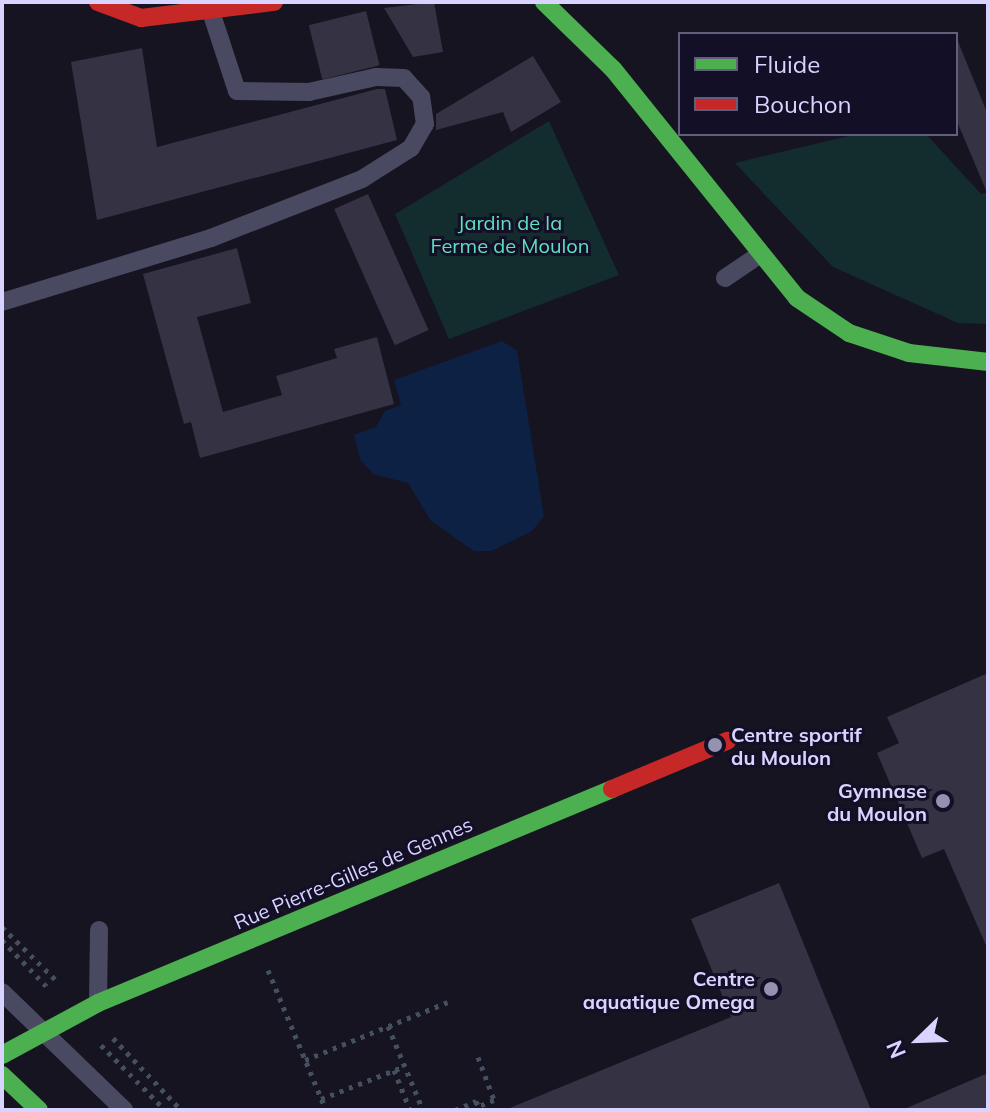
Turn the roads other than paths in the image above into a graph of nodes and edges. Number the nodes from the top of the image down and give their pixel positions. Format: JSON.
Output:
{"nodes":[{"id":1,"x":98,"y":2,"type":"edge"},
{"id":2,"x":274,"y":2,"type":"edge"},
{"id":3,"x":544,"y":2,"type":"edge"},
{"id":4,"x":252,"y":3,"type":"edge"},
{"id":5,"x":210,"y":9,"type":"junction"},
{"id":6,"x":758,"y":256,"type":"junction"},
{"id":7,"x":725,"y":278,"type":"dead end"},
{"id":8,"x":2,"y":302,"type":"edge"},
{"id":9,"x":988,"y":362,"type":"edge"},
{"id":10,"x":727,"y":741,"type":"dead end"},
{"id":11,"x":99,"y":930,"type":"dead end"},
{"id":12,"x":2,"y":992,"type":"edge"},
{"id":13,"x":98,"y":1003,"type":"junction"},
{"id":14,"x":42,"y":1029,"type":"junction"},
{"id":15,"x":2,"y":1055,"type":"edge"},
{"id":16,"x":2,"y":1075,"type":"edge"},
{"id":17,"x":39,"y":1110,"type":"edge"},
{"id":18,"x":124,"y":1110,"type":"edge"}],
"edges":[{"from":1,"to":5,"type":"street"},
{"from":2,"to":4,"type":"street"},
{"from":3,"to":6,"type":"street"},
{"from":4,"to":5,"type":"street"},
{"from":5,"to":8,"type":"lane"},
{"from":6,"to":7,"type":"lane"},
{"from":6,"to":9,"type":"street"},
{"from":10,"to":13,"type":"street","name":"Rue Pierre-Gilles de Gennes"},
{"from":11,"to":13,"type":"lane"},
{"from":12,"to":14,"type":"lane"},
{"from":13,"to":14,"type":"street","name":"Rue Pierre-Gilles de Gennes"},
{"from":14,"to":15,"type":"street","name":"Rue Pierre-Gilles de Gennes"},
{"from":14,"to":18,"type":"lane"},
{"from":16,"to":17,"type":"street"}]}
